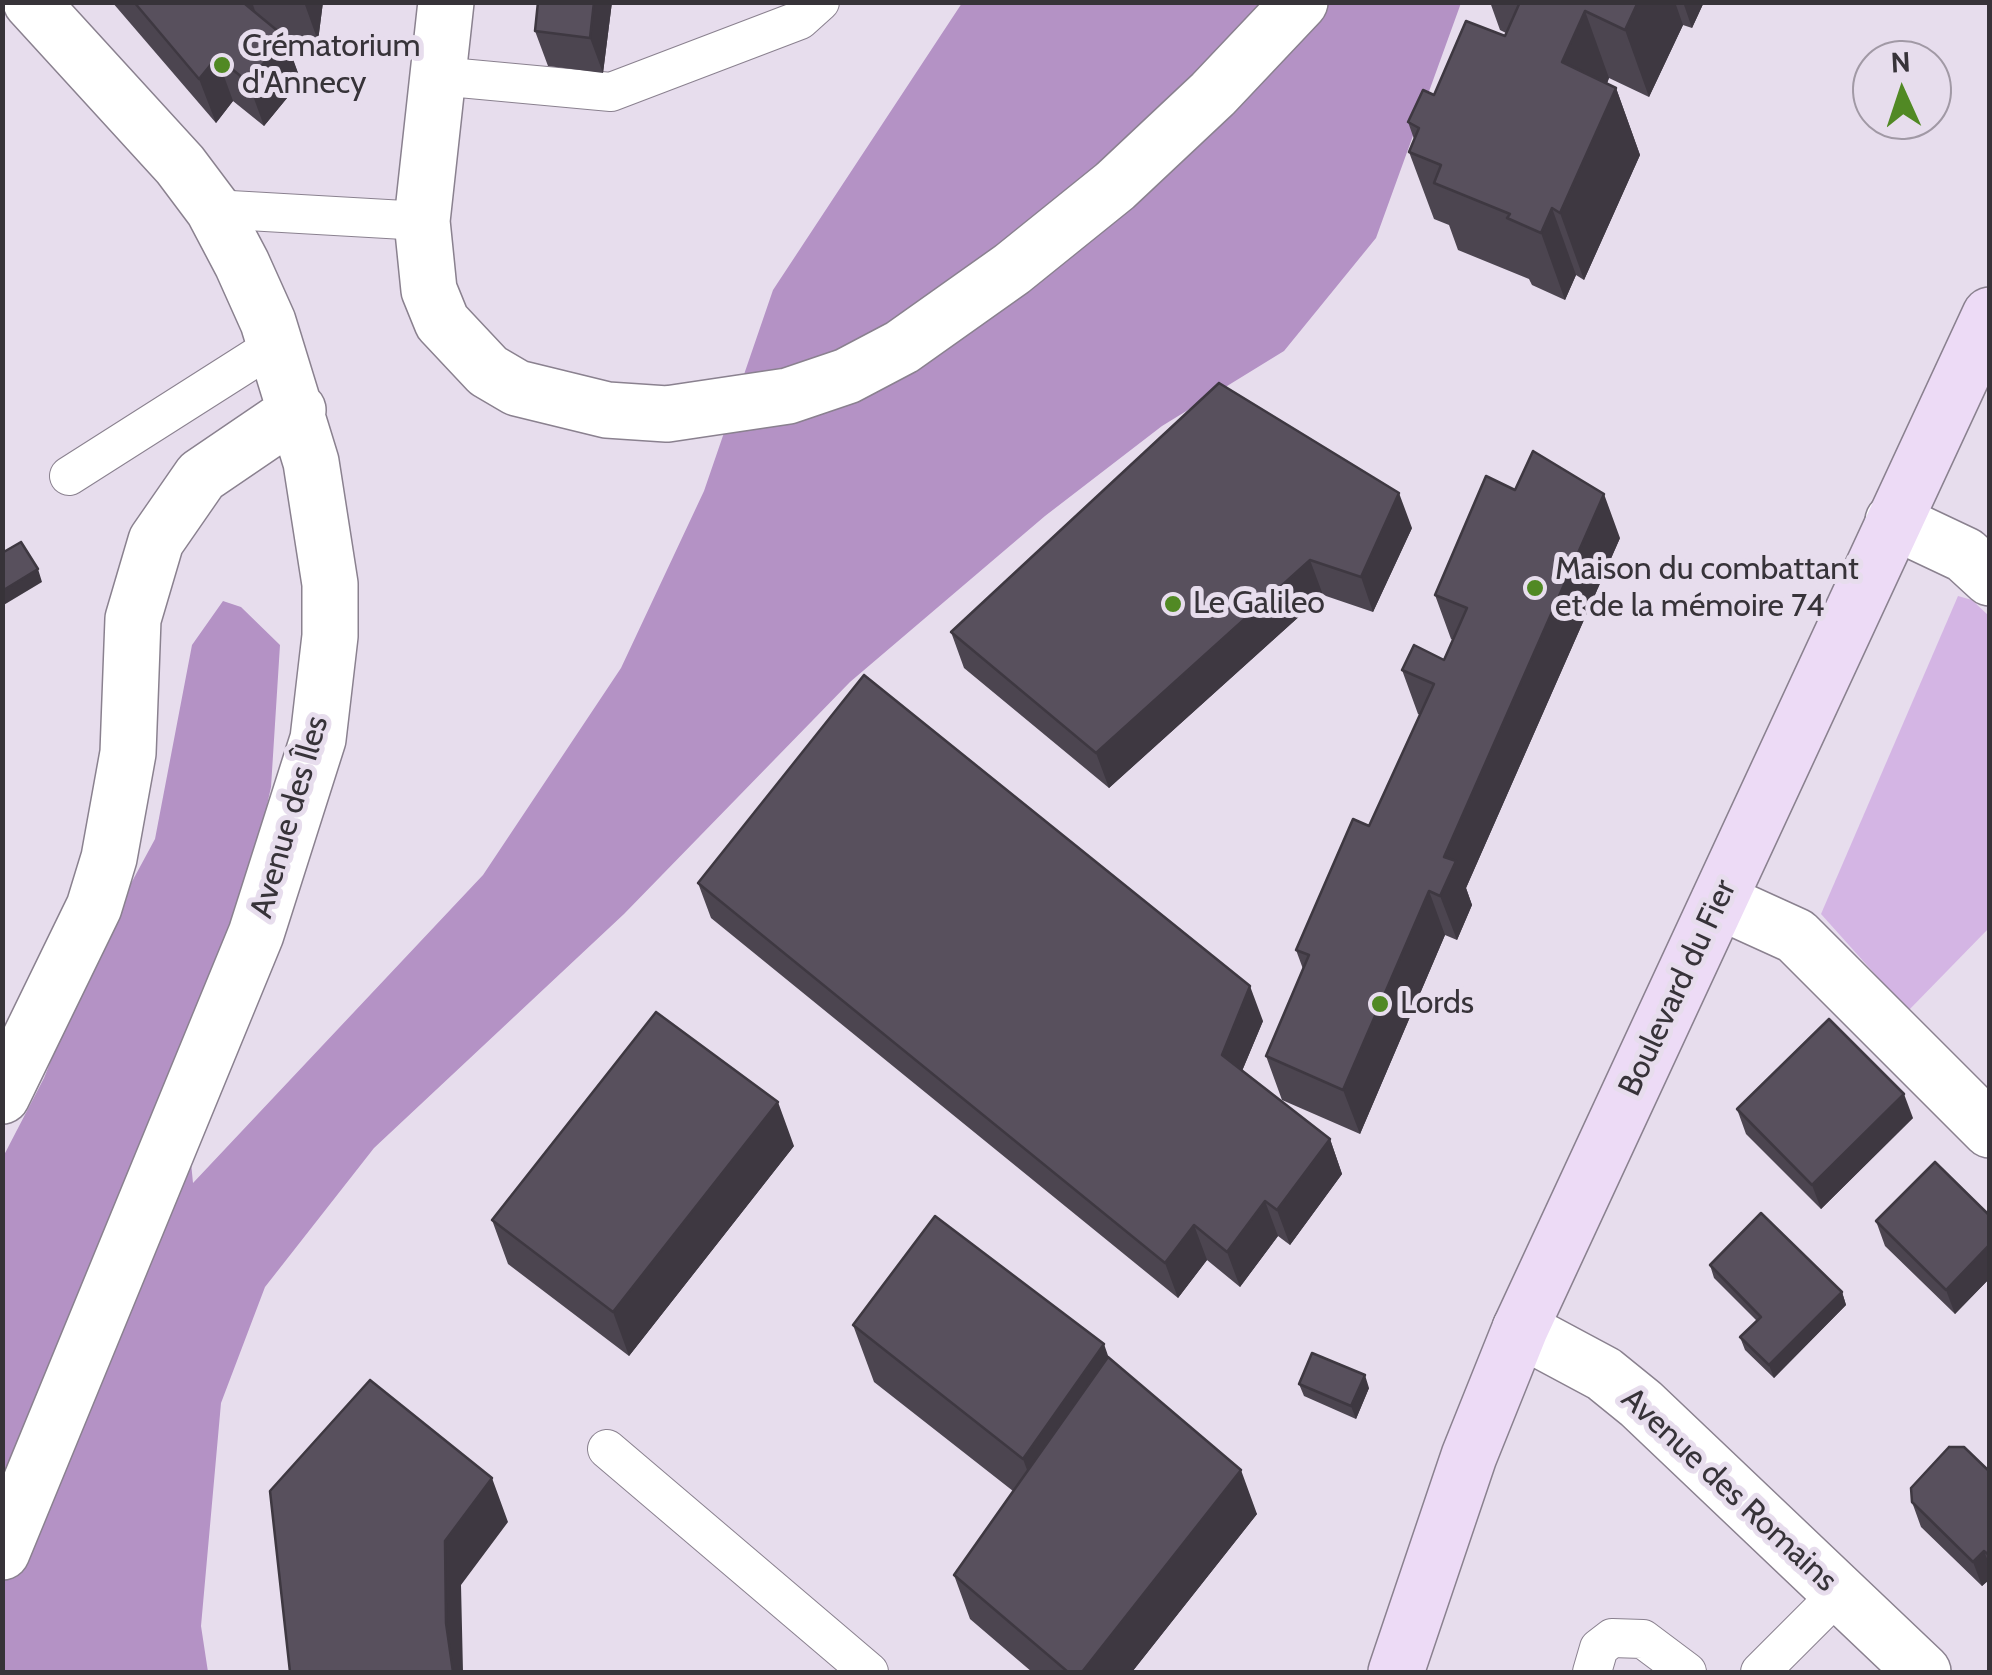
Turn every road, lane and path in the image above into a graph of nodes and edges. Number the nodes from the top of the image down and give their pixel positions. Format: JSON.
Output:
{"nodes":[{"id":1,"x":31,"y":2,"type":"edge"},
{"id":2,"x":446,"y":2,"type":"edge"},
{"id":3,"x":820,"y":2,"type":"edge"},
{"id":4,"x":1300,"y":2,"type":"edge"},
{"id":5,"x":438,"y":76,"type":"junction"},
{"id":6,"x":213,"y":208,"type":"junction"},
{"id":7,"x":422,"y":221,"type":"junction"},
{"id":8,"x":1990,"y":315,"type":"edge"},
{"id":9,"x":276,"y":344,"type":"junction"},
{"id":10,"x":298,"y":410,"type":"junction"},
{"id":11,"x":69,"y":476,"type":"dead end"},
{"id":12,"x":1893,"y":521,"type":"junction"},
{"id":13,"x":1990,"y":578,"type":"edge"},
{"id":14,"x":1718,"y":900,"type":"junction"},
{"id":15,"x":18,"y":1038,"type":"edge"},
{"id":16,"x":2,"y":1096,"type":"edge"},
{"id":17,"x":1990,"y":1130,"type":"edge"},
{"id":18,"x":1520,"y":1329,"type":"junction"},
{"id":19,"x":606,"y":1449,"type":"dead end"},
{"id":20,"x":2,"y":1552,"type":"edge"},
{"id":21,"x":1838,"y":1593,"type":"junction"},
{"id":22,"x":869,"y":1672,"type":"edge"},
{"id":23,"x":1396,"y":1672,"type":"edge"},
{"id":24,"x":1592,"y":1672,"type":"edge"},
{"id":25,"x":1687,"y":1672,"type":"edge"},
{"id":26,"x":1760,"y":1672,"type":"edge"},
{"id":27,"x":1923,"y":1672,"type":"edge"}],
"edges":[{"from":1,"to":6,"type":"street","name":"Avenue des Îles"},
{"from":2,"to":5,"type":"street"},
{"from":3,"to":5,"type":"lane"},
{"from":4,"to":7,"type":"street"},
{"from":5,"to":7,"type":"street"},
{"from":6,"to":7,"type":"lane"},
{"from":6,"to":9,"type":"street","name":"Avenue des Îles"},
{"from":8,"to":12,"type":"main road","name":"Boulevard du Fier"},
{"from":9,"to":10,"type":"street","name":"Avenue des Îles"},
{"from":9,"to":11,"type":"lane"},
{"from":10,"to":15,"type":"street"},
{"from":10,"to":20,"type":"street","name":"Avenue des Îles"},
{"from":12,"to":13,"type":"street"},
{"from":12,"to":14,"type":"main road","name":"Boulevard du Fier"},
{"from":14,"to":17,"type":"street"},
{"from":14,"to":18,"type":"main road","name":"Boulevard du Fier"},
{"from":15,"to":16,"type":"street"},
{"from":18,"to":21,"type":"street","name":"Avenue des Romains"},
{"from":18,"to":23,"type":"main road","name":"Boulevard du Fier"},
{"from":19,"to":22,"type":"lane"},
{"from":21,"to":26,"type":"lane"},
{"from":21,"to":27,"type":"street","name":"Avenue des Romains"},
{"from":24,"to":25,"type":"lane"}]}
